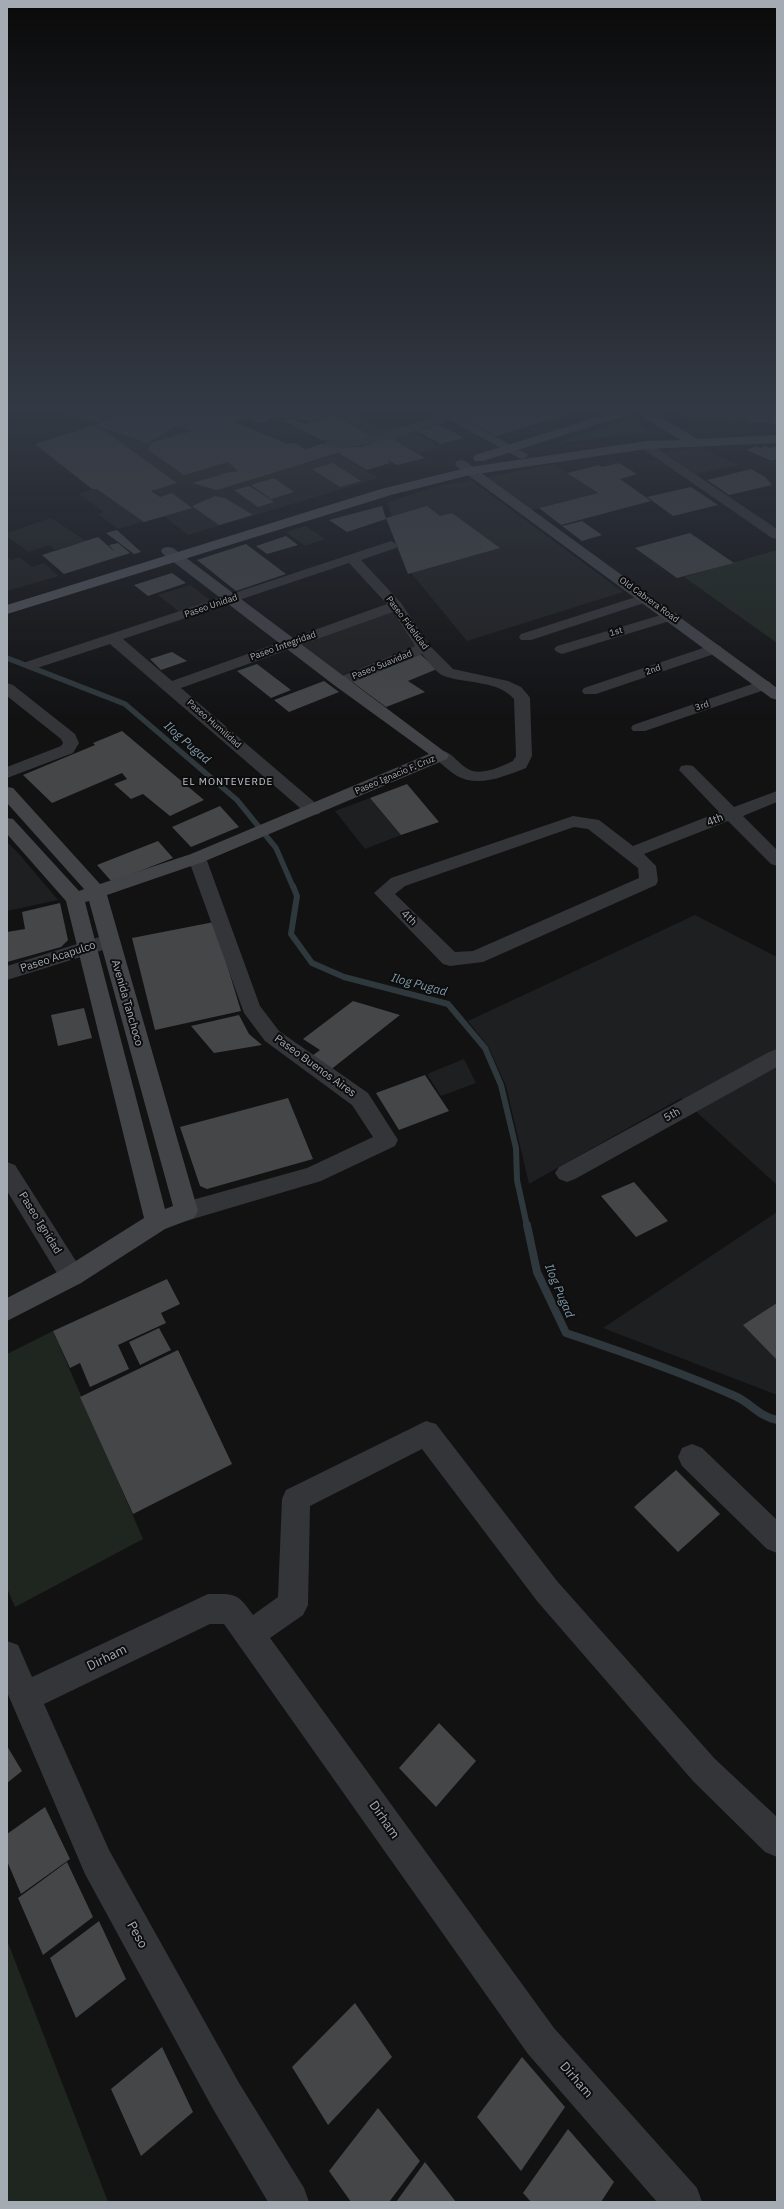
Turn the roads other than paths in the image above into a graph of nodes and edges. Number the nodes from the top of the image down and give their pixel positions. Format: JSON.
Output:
{"nodes":[{"id":1,"x":288,"y":514,"type":"edge"},
{"id":2,"x":310,"y":514,"type":"edge"},
{"id":3,"x":530,"y":514,"type":"edge"},
{"id":4,"x":747,"y":514,"type":"edge"},
{"id":5,"x":777,"y":535,"type":"edge"},
{"id":6,"x":391,"y":545,"type":"dead end"},
{"id":7,"x":172,"y":554,"type":"junction"},
{"id":8,"x":353,"y":559,"type":"junction"},
{"id":9,"x":69,"y":586,"type":"junction"},
{"id":10,"x":645,"y":598,"type":"junction"},
{"id":11,"x":232,"y":599,"type":"junction"},
{"id":12,"x":7,"y":601,"type":"edge"},
{"id":13,"x":396,"y":606,"type":"junction"},
{"id":14,"x":7,"y":610,"type":"edge"},
{"id":15,"x":671,"y":616,"type":"junction"},
{"id":16,"x":526,"y":636,"type":"dead end"},
{"id":17,"x":114,"y":639,"type":"junction"},
{"id":18,"x":291,"y":643,"type":"junction"},
{"id":19,"x":424,"y":648,"type":"junction"},
{"id":20,"x":562,"y":649,"type":"dead end"},
{"id":21,"x":715,"y":649,"type":"junction"},
{"id":22,"x":31,"y":665,"type":"dead end"},
{"id":23,"x":340,"y":682,"type":"junction"},
{"id":24,"x":170,"y":687,"type":"junction"},
{"id":25,"x":7,"y":688,"type":"edge"},
{"id":26,"x":771,"y":690,"type":"edge"},
{"id":27,"x":590,"y":691,"type":"dead end"},
{"id":28,"x":639,"y":728,"type":"dead end"},
{"id":29,"x":441,"y":755,"type":"junction"},
{"id":30,"x":687,"y":770,"type":"dead end"},
{"id":31,"x":7,"y":773,"type":"edge"},
{"id":32,"x":7,"y":792,"type":"edge"},
{"id":33,"x":777,"y":796,"type":"edge"},
{"id":34,"x":313,"y":810,"type":"junction"},
{"id":35,"x":731,"y":813,"type":"junction"},
{"id":36,"x":7,"y":823,"type":"edge"},
{"id":37,"x":632,"y":853,"type":"junction"},
{"id":38,"x":197,"y":858,"type":"junction"},
{"id":39,"x":777,"y":860,"type":"edge"},
{"id":40,"x":96,"y":891,"type":"junction"},
{"id":41,"x":75,"y":899,"type":"junction"},
{"id":42,"x":109,"y":941,"type":"junction"},
{"id":43,"x":87,"y":948,"type":"junction"},
{"id":44,"x":7,"y":973,"type":"edge"},
{"id":45,"x":777,"y":1057,"type":"edge"},
{"id":46,"x":7,"y":1171,"type":"edge"},
{"id":47,"x":567,"y":1173,"type":"dead end"},
{"id":48,"x":186,"y":1211,"type":"junction"},
{"id":49,"x":156,"y":1222,"type":"junction"},
{"id":50,"x":72,"y":1276,"type":"junction"},
{"id":51,"x":7,"y":1310,"type":"edge"},
{"id":52,"x":692,"y":1457,"type":"dead end"},
{"id":53,"x":777,"y":1539,"type":"edge"},
{"id":54,"x":251,"y":1634,"type":"junction"},
{"id":55,"x":14,"y":1679,"type":"edge"},
{"id":56,"x":777,"y":1840,"type":"edge"},
{"id":57,"x":290,"y":2202,"type":"edge"},
{"id":58,"x":683,"y":2202,"type":"edge"}],
"edges":[{"from":1,"to":7,"type":"main road"},
{"from":2,"to":7,"type":"main road"},
{"from":3,"to":10,"type":"street","name":"Old Cabrera Road"},
{"from":4,"to":5,"type":"street"},
{"from":6,"to":8,"type":"street","name":"Paseo Unidad"},
{"from":7,"to":9,"type":"main road"},
{"from":7,"to":11,"type":"street","name":"Paseo Ignacio F. Cruz"},
{"from":8,"to":11,"type":"street","name":"Paseo Unidad"},
{"from":8,"to":13,"type":"street","name":"Paseo Fidelidad"},
{"from":9,"to":12,"type":"main road"},
{"from":9,"to":14,"type":"main road"},
{"from":10,"to":15,"type":"street","name":"Old Cabrera Road"},
{"from":10,"to":16,"type":"street"},
{"from":11,"to":17,"type":"street","name":"Paseo Unidad"},
{"from":11,"to":18,"type":"street","name":"Paseo Ignacio F. Cruz"},
{"from":13,"to":18,"type":"street","name":"Paseo Integridad"},
{"from":13,"to":19,"type":"street","name":"Paseo Fidelidad"},
{"from":15,"to":20,"type":"street","name":"1st"},
{"from":15,"to":21,"type":"street","name":"Old Cabrera Road"},
{"from":17,"to":22,"type":"street","name":"Paseo Unidad"},
{"from":17,"to":24,"type":"street","name":"Paseo Humilidad"},
{"from":18,"to":23,"type":"street","name":"Paseo Ignacio F. Cruz"},
{"from":18,"to":24,"type":"street","name":"Paseo Integridad"},
{"from":19,"to":23,"type":"street","name":"Paseo Suavidad"},
{"from":19,"to":29,"type":"street","name":"Paseo Fidelidad"},
{"from":21,"to":26,"type":"street","name":"Old Cabrera Road"},
{"from":21,"to":27,"type":"street","name":"2nd"},
{"from":23,"to":29,"type":"street","name":"Paseo Ignacio F. Cruz"},
{"from":24,"to":34,"type":"street","name":"Paseo Humilidad"},
{"from":25,"to":31,"type":"street"},
{"from":26,"to":28,"type":"street","name":"3rd"},
{"from":29,"to":34,"type":"street","name":"Paseo Ignacio F. Cruz"},
{"from":30,"to":35,"type":"street"},
{"from":32,"to":40,"type":"street","name":"Avenida Tanchoco"},
{"from":33,"to":35,"type":"street","name":"4th"},
{"from":34,"to":38,"type":"street","name":"Paseo Ignacio F. Cruz"},
{"from":35,"to":37,"type":"street","name":"4th"},
{"from":35,"to":39,"type":"street"},
{"from":36,"to":41,"type":"street"},
{"from":37,"to":37,"type":"street","name":"4th"},
{"from":38,"to":40,"type":"street","name":"Paseo Ignacio F. Cruz"},
{"from":38,"to":48,"type":"street","name":"Paseo Buenos Aires"},
{"from":40,"to":41,"type":"street","name":"Paseo Ignacio F. Cruz"},
{"from":40,"to":42,"type":"street","name":"Avenida Tanchoco"},
{"from":41,"to":43,"type":"street"},
{"from":42,"to":43,"type":"street","name":"Paseo Acapulco"},
{"from":42,"to":48,"type":"street","name":"Avenida Tanchoco"},
{"from":43,"to":44,"type":"street","name":"Paseo Acapulco"},
{"from":43,"to":49,"type":"street"},
{"from":45,"to":47,"type":"street","name":"5th"},
{"from":46,"to":50,"type":"street","name":"Paseo Ignidad"},
{"from":48,"to":49,"type":"street"},
{"from":49,"to":50,"type":"street"},
{"from":50,"to":51,"type":"street"},
{"from":52,"to":53,"type":"street"},
{"from":54,"to":55,"type":"street","name":"Dirham"},
{"from":54,"to":56,"type":"street"},
{"from":54,"to":58,"type":"street","name":"Dirham"},
{"from":55,"to":57,"type":"street","name":"Peso"}]}
